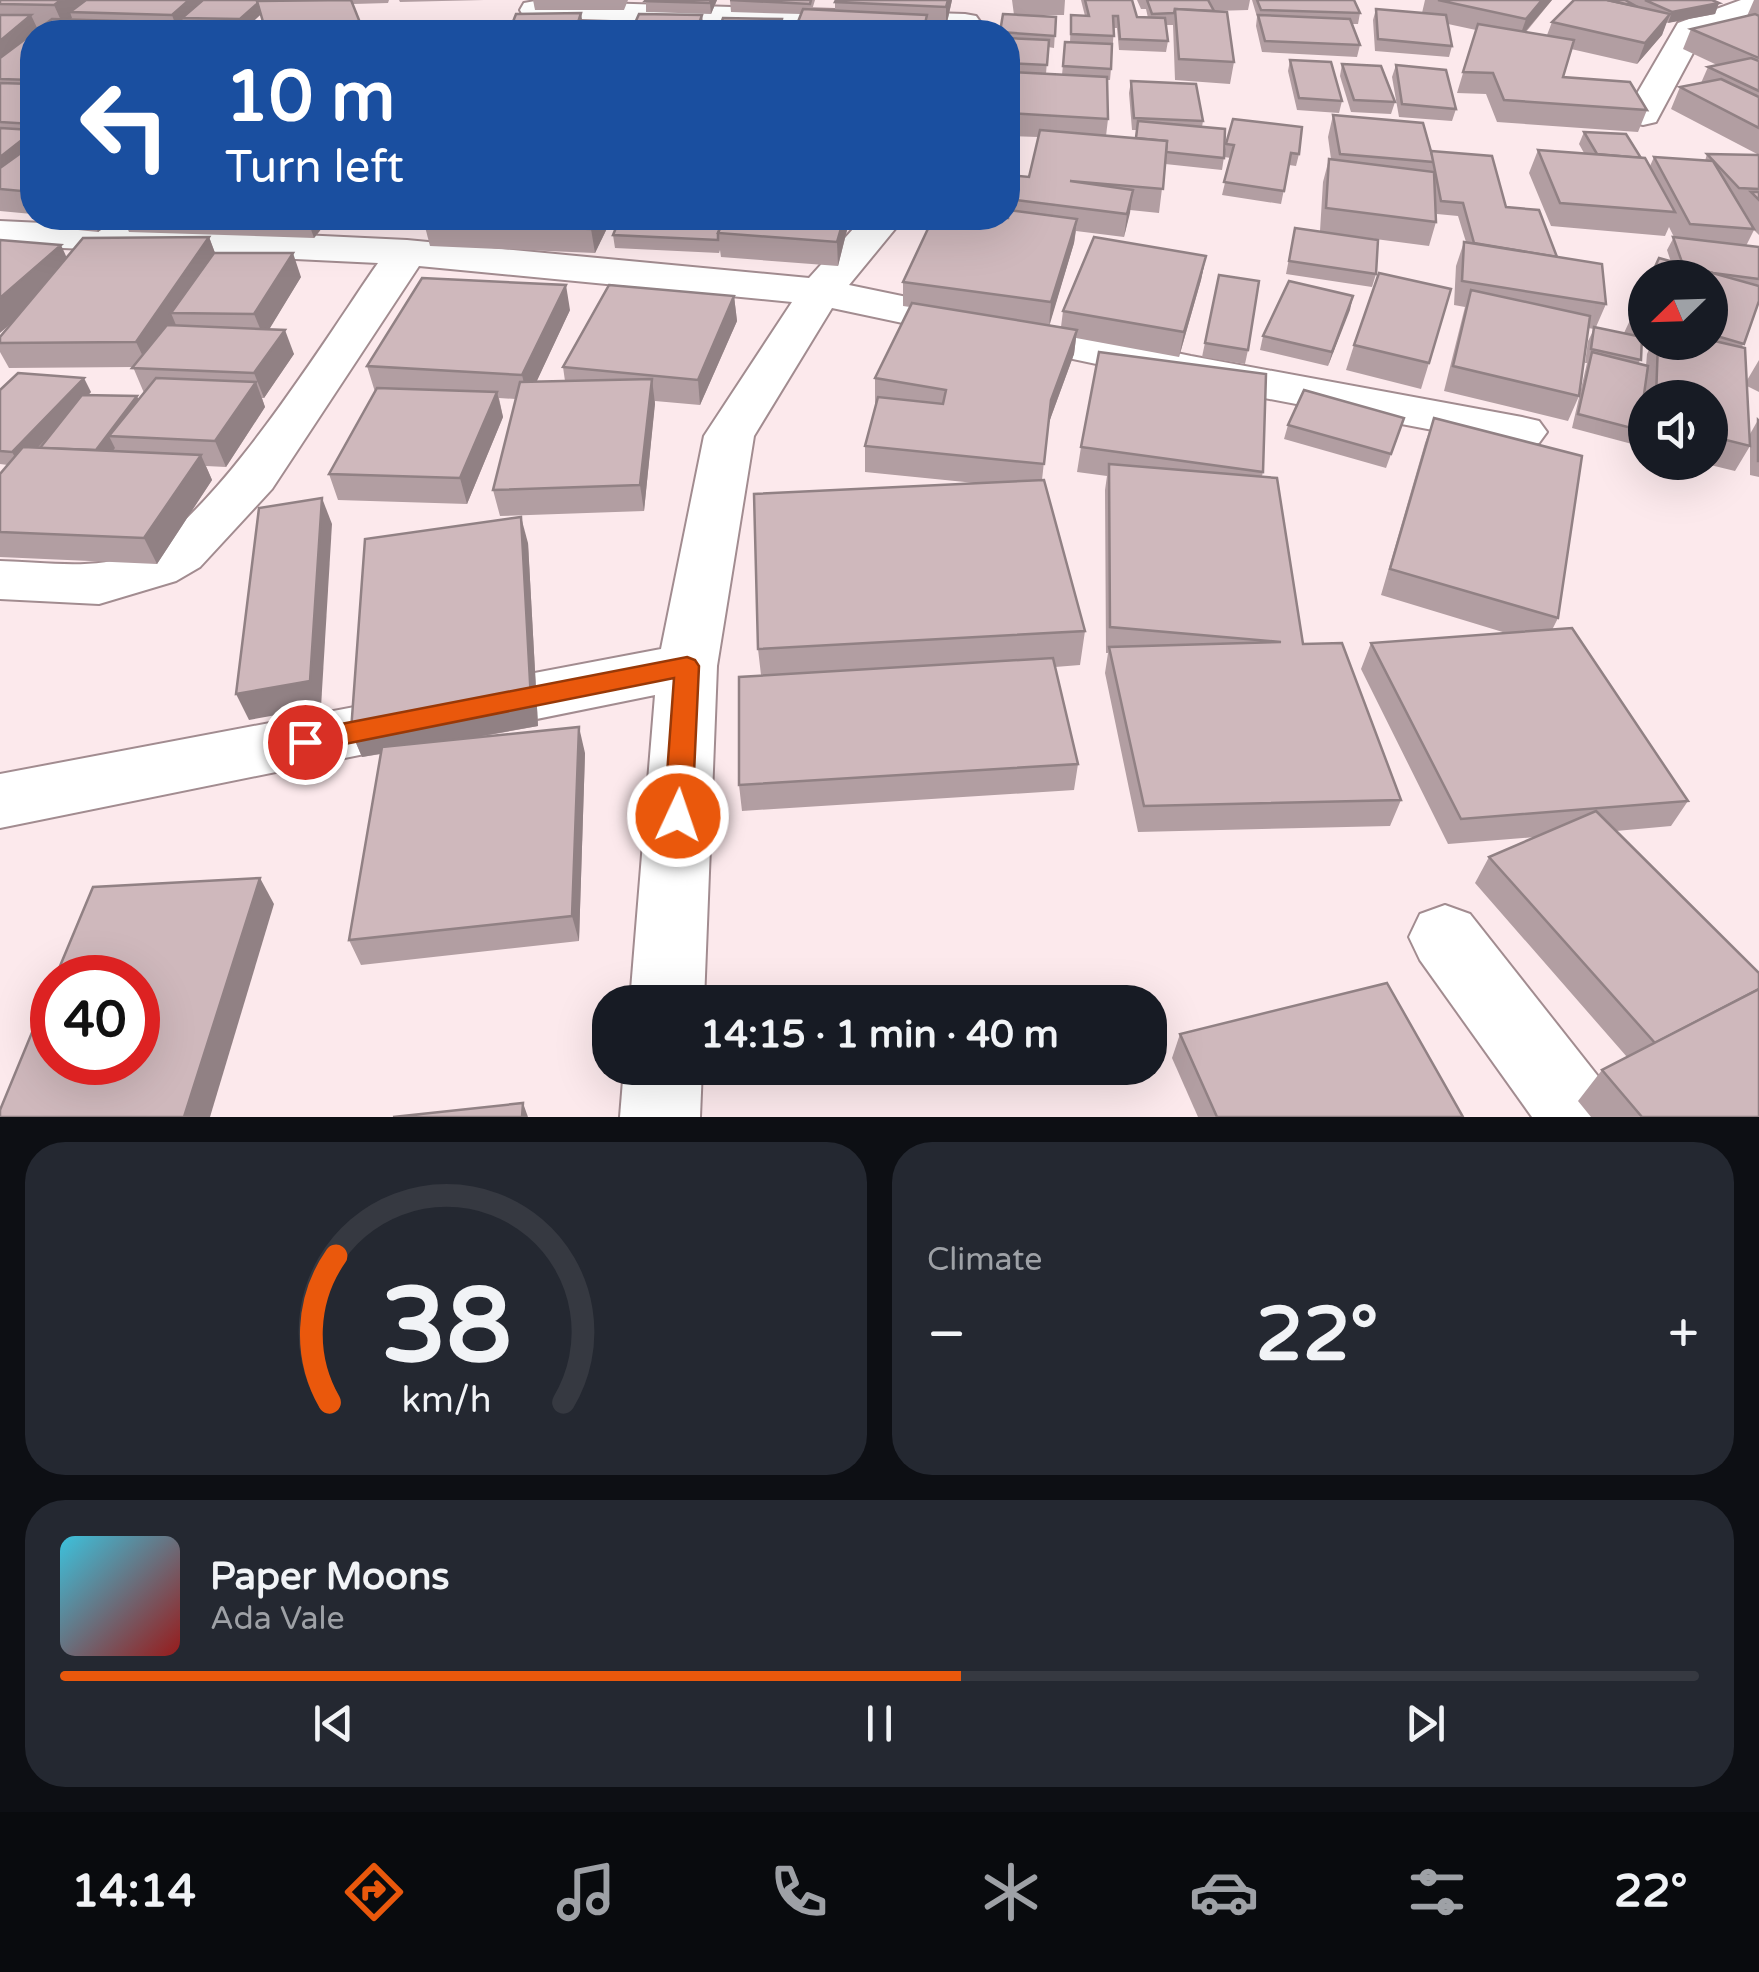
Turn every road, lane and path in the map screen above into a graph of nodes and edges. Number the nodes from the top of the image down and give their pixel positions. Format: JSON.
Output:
{"nodes":[{"id":1,"x":1759,"y":4,"type":"edge"},
{"id":2,"x":535,"y":10,"type":"edge"},
{"id":3,"x":964,"y":19,"type":"edge"},
{"id":4,"x":1643,"y":114,"type":"edge"},
{"id":5,"x":874,"y":230,"type":"edge"},
{"id":6,"x":0,"y":233,"type":"edge"},
{"id":7,"x":407,"y":252,"type":"junction"},
{"id":8,"x":820,"y":292,"type":"junction"},
{"id":9,"x":1522,"y":432,"type":"dead end"},
{"id":10,"x":0,"y":580,"type":"edge"},
{"id":11,"x":687,"y":666,"type":"junction"},
{"id":12,"x":0,"y":802,"type":"edge"},
{"id":13,"x":1445,"y":937,"type":"dead end"},
{"id":14,"x":668,"y":985,"type":"edge"},
{"id":15,"x":662,"y":1085,"type":"edge"},
{"id":16,"x":660,"y":1117,"type":"edge"},
{"id":17,"x":1580,"y":1117,"type":"edge"}],
"edges":[{"from":1,"to":4,"type":"street"},
{"from":2,"to":3,"type":"street"},
{"from":5,"to":8,"type":"street"},
{"from":6,"to":7,"type":"street"},
{"from":7,"to":8,"type":"street"},
{"from":7,"to":10,"type":"street"},
{"from":8,"to":9,"type":"street"},
{"from":8,"to":11,"type":"street"},
{"from":11,"to":12,"type":"street"},
{"from":11,"to":14,"type":"street"},
{"from":13,"to":17,"type":"street"},
{"from":15,"to":16,"type":"street"}]}
